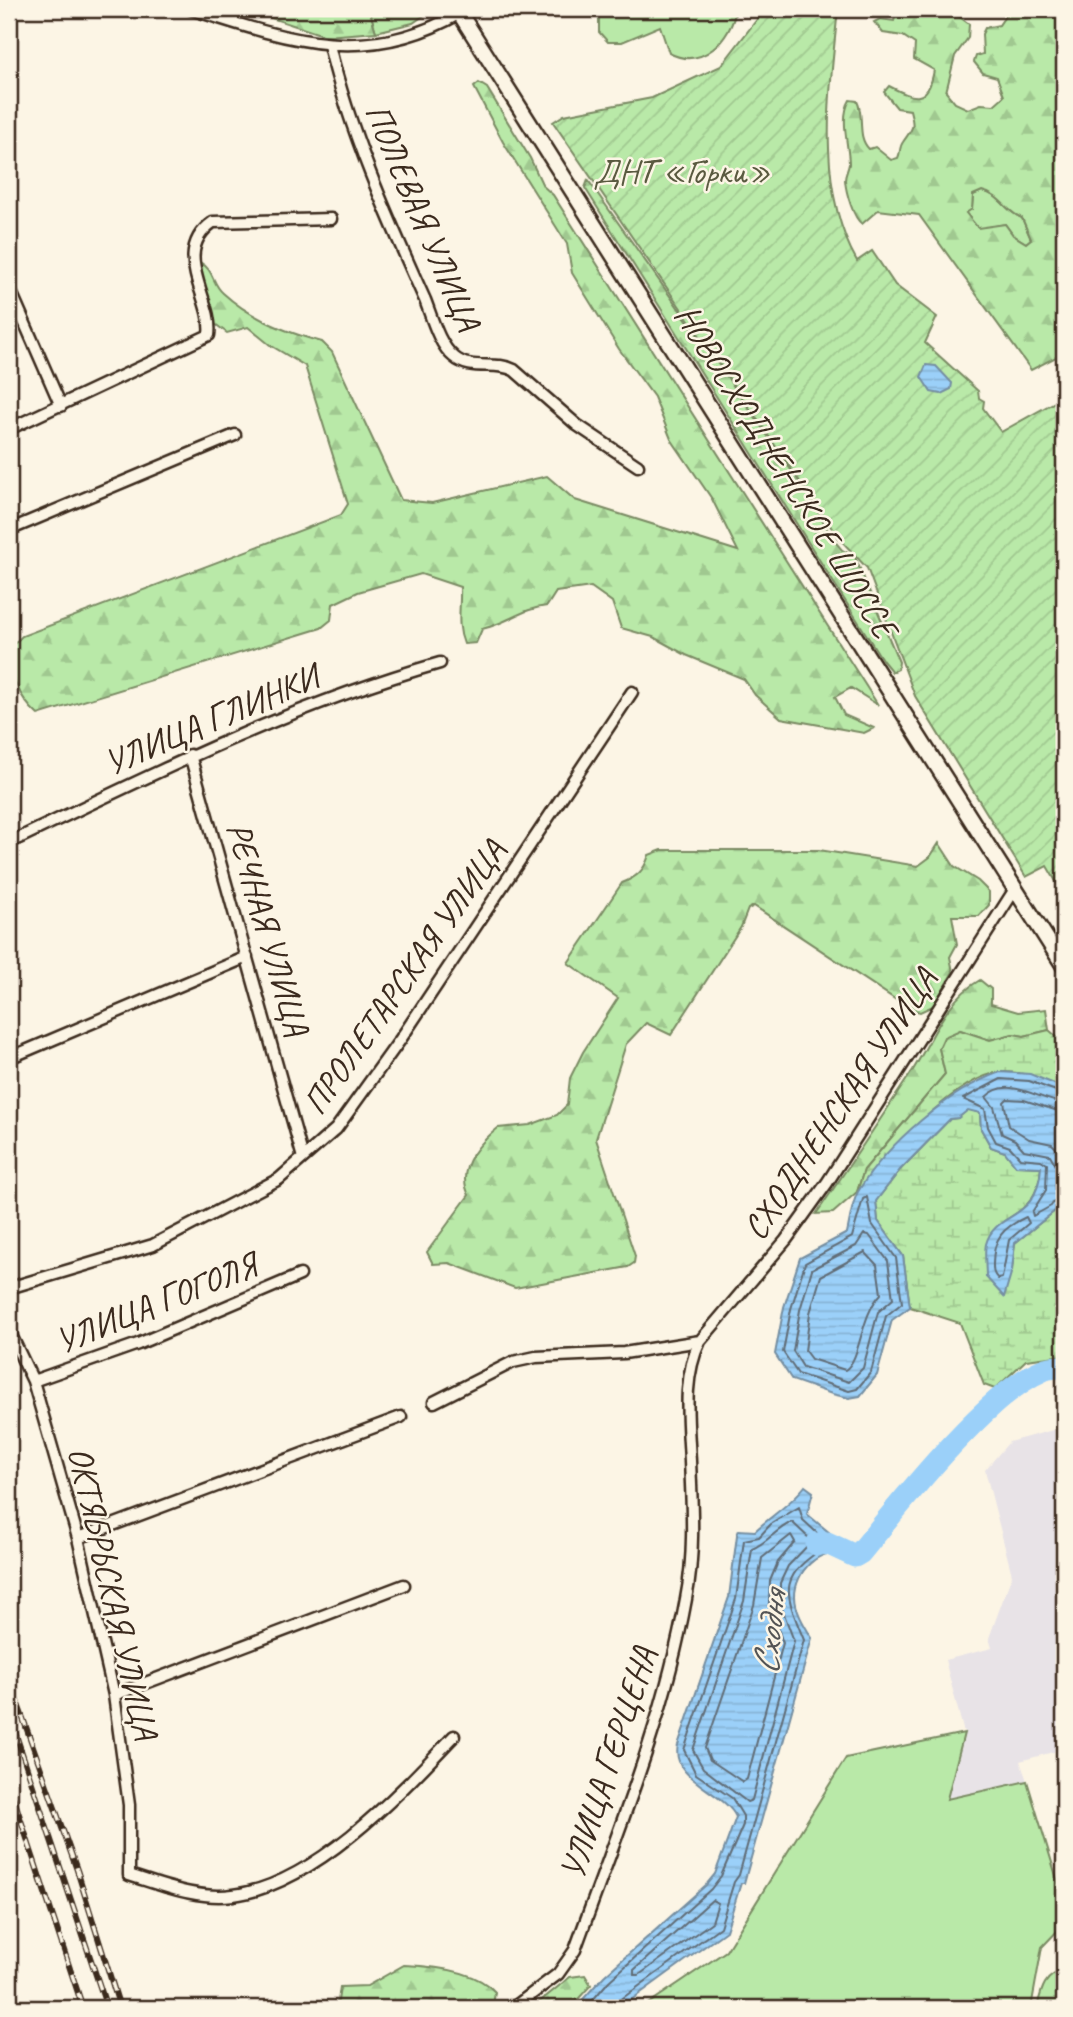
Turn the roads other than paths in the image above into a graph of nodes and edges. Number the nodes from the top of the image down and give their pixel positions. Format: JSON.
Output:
{"nodes":[{"id":1,"x":191,"y":9,"type":"edge"},
{"id":2,"x":459,"y":11,"type":"edge"},
{"id":3,"x":329,"y":45,"type":"junction"},
{"id":4,"x":331,"y":219,"type":"dead end"},
{"id":5,"x":9,"y":287,"type":"edge"},
{"id":6,"x":61,"y":406,"type":"junction"},
{"id":7,"x":9,"y":429,"type":"edge"},
{"id":8,"x":234,"y":435,"type":"dead end"},
{"id":9,"x":638,"y":466,"type":"dead end"},
{"id":10,"x":9,"y":530,"type":"edge"},
{"id":11,"x":440,"y":663,"type":"dead end"},
{"id":12,"x":632,"y":692,"type":"dead end"},
{"id":13,"x":190,"y":755,"type":"junction"},
{"id":14,"x":9,"y":843,"type":"edge"},
{"id":15,"x":1015,"y":890,"type":"junction"},
{"id":16,"x":247,"y":957,"type":"junction"},
{"id":17,"x":1064,"y":966,"type":"edge"},
{"id":18,"x":9,"y":1058,"type":"edge"},
{"id":19,"x":303,"y":1158,"type":"junction"},
{"id":20,"x":300,"y":1275,"type":"dead end"},
{"id":21,"x":9,"y":1288,"type":"edge"},
{"id":22,"x":9,"y":1331,"type":"edge"},
{"id":23,"x":700,"y":1341,"type":"junction"},
{"id":24,"x":33,"y":1381,"type":"junction"},
{"id":25,"x":434,"y":1402,"type":"dead end"},
{"id":26,"x":401,"y":1417,"type":"dead end"},
{"id":27,"x":78,"y":1538,"type":"junction"},
{"id":28,"x":404,"y":1584,"type":"dead end"},
{"id":29,"x":114,"y":1695,"type":"junction"},
{"id":30,"x":454,"y":1736,"type":"dead end"},
{"id":31,"x":513,"y":2008,"type":"edge"}],
"edges":[{"from":1,"to":3,"type":"street"},
{"from":2,"to":3,"type":"street"},
{"from":2,"to":15,"type":"main road","name":"НОВОСХОДНЕНСКОЕ ШОССЕ"},
{"from":3,"to":9,"type":"street","name":"ПОЛЕВАЯ УЛИЦА"},
{"from":4,"to":6,"type":"street"},
{"from":5,"to":6,"type":"street"},
{"from":6,"to":7,"type":"street"},
{"from":8,"to":10,"type":"street"},
{"from":11,"to":13,"type":"street","name":"УЛИЦА ГЛИНКИ"},
{"from":12,"to":19,"type":"street","name":"ПРОЛЕТАРСКАЯ УЛИЦА"},
{"from":13,"to":14,"type":"street","name":"УЛИЦА ГЛИНКИ"},
{"from":13,"to":16,"type":"street","name":"РЕЧНАЯ УЛИЦА"},
{"from":15,"to":17,"type":"main road","name":"НОВОСХОДНЕНСКОЕ ШОССЕ"},
{"from":15,"to":23,"type":"street","name":"СХОДНЕНСКАЯ УЛИЦА"},
{"from":16,"to":18,"type":"street"},
{"from":16,"to":19,"type":"street","name":"РЕЧНАЯ УЛИЦА"},
{"from":19,"to":21,"type":"street","name":"ПРОЛЕТАРСКАЯ УЛИЦА"},
{"from":20,"to":24,"type":"street","name":"УЛИЦА ГОГОЛЯ"},
{"from":22,"to":24,"type":"street","name":"ОКТЯБРЬСКАЯ УЛИЦА"},
{"from":23,"to":25,"type":"street"},
{"from":23,"to":31,"type":"street","name":"УЛИЦА ГЕРЦЕНА"},
{"from":24,"to":27,"type":"street","name":"ОКТЯБРЬСКАЯ УЛИЦА"},
{"from":26,"to":27,"type":"street"},
{"from":27,"to":29,"type":"street","name":"ОКТЯБРЬСКАЯ УЛИЦА"},
{"from":28,"to":29,"type":"street"},
{"from":29,"to":30,"type":"street","name":"ОКТЯБРЬСКАЯ УЛИЦА"}]}
